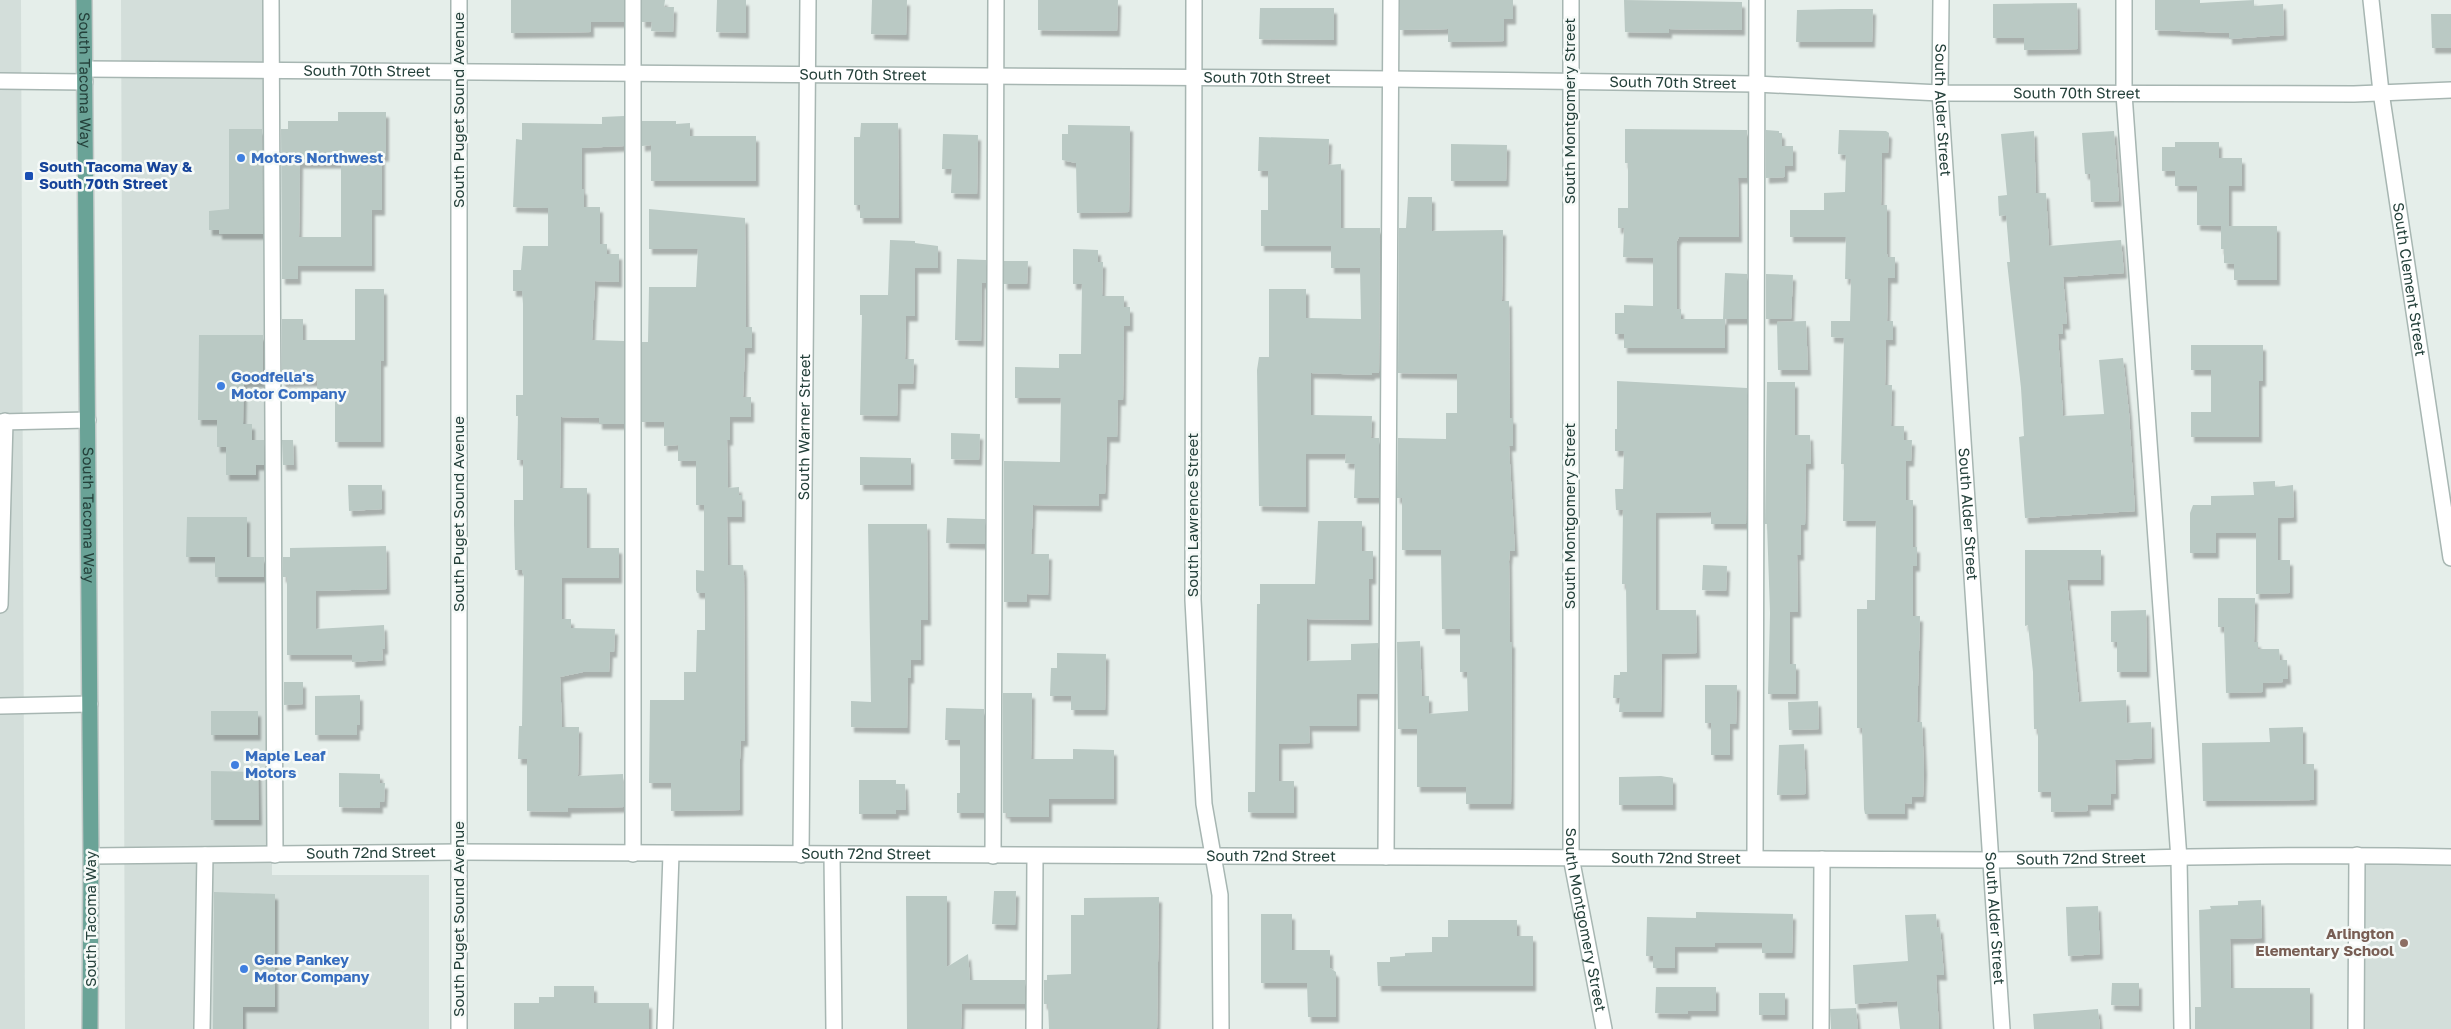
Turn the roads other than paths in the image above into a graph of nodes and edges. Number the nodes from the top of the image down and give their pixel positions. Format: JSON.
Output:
{"nodes":[{"id":1,"x":84,"y":0,"type":"edge"},
{"id":2,"x":271,"y":0,"type":"edge"},
{"id":3,"x":459,"y":0,"type":"edge"},
{"id":4,"x":633,"y":0,"type":"edge"},
{"id":5,"x":808,"y":0,"type":"edge"},
{"id":6,"x":996,"y":0,"type":"edge"},
{"id":7,"x":1194,"y":0,"type":"edge"},
{"id":8,"x":1391,"y":0,"type":"edge"},
{"id":9,"x":1570,"y":0,"type":"edge"},
{"id":10,"x":1758,"y":0,"type":"edge"},
{"id":11,"x":1941,"y":0,"type":"edge"},
{"id":12,"x":2124,"y":0,"type":"edge"},
{"id":13,"x":2371,"y":0,"type":"edge"},
{"id":14,"x":272,"y":70,"type":"junction"},
{"id":15,"x":459,"y":72,"type":"junction"},
{"id":16,"x":633,"y":73,"type":"junction"},
{"id":17,"x":808,"y":74,"type":"junction"},
{"id":18,"x":85,"y":75,"type":"junction"},
{"id":19,"x":996,"y":76,"type":"junction"},
{"id":20,"x":1193,"y":77,"type":"junction"},
{"id":21,"x":1391,"y":79,"type":"junction"},
{"id":22,"x":0,"y":81,"type":"edge"},
{"id":23,"x":1569,"y":83,"type":"junction"},
{"id":24,"x":1756,"y":84,"type":"junction"},
{"id":25,"x":2451,"y":90,"type":"edge"},
{"id":26,"x":2381,"y":92,"type":"junction"},
{"id":27,"x":1940,"y":93,"type":"junction"},
{"id":28,"x":2124,"y":94,"type":"junction"},
{"id":29,"x":88,"y":420,"type":"junction"},
{"id":30,"x":2,"y":422,"type":"edge"},
{"id":31,"x":2451,"y":558,"type":"edge"},
{"id":32,"x":0,"y":572,"type":"edge"},
{"id":33,"x":0,"y":605,"type":"edge"},
{"id":34,"x":90,"y":704,"type":"junction"},
{"id":35,"x":0,"y":706,"type":"edge"},
{"id":36,"x":459,"y":852,"type":"junction"},
{"id":37,"x":633,"y":854,"type":"junction"},
{"id":38,"x":671,"y":854,"type":"junction"},
{"id":39,"x":204,"y":855,"type":"junction"},
{"id":40,"x":275,"y":855,"type":"junction"},
{"id":41,"x":801,"y":855,"type":"junction"},
{"id":42,"x":832,"y":855,"type":"junction"},
{"id":43,"x":2357,"y":855,"type":"junction"},
{"id":44,"x":91,"y":856,"type":"junction"},
{"id":45,"x":993,"y":856,"type":"junction"},
{"id":46,"x":1035,"y":856,"type":"junction"},
{"id":47,"x":1214,"y":857,"type":"junction"},
{"id":48,"x":1386,"y":857,"type":"junction"},
{"id":49,"x":1572,"y":857,"type":"junction"},
{"id":50,"x":2451,"y":857,"type":"edge"},
{"id":51,"x":1755,"y":858,"type":"junction"},
{"id":52,"x":1822,"y":859,"type":"junction"},
{"id":53,"x":2179,"y":859,"type":"junction"},
{"id":54,"x":1992,"y":860,"type":"junction"},
{"id":55,"x":90,"y":1029,"type":"edge"},
{"id":56,"x":202,"y":1029,"type":"edge"},
{"id":57,"x":459,"y":1029,"type":"edge"},
{"id":58,"x":665,"y":1029,"type":"edge"},
{"id":59,"x":834,"y":1029,"type":"edge"},
{"id":60,"x":1034,"y":1029,"type":"edge"},
{"id":61,"x":1221,"y":1029,"type":"edge"},
{"id":62,"x":1604,"y":1029,"type":"edge"},
{"id":63,"x":1821,"y":1029,"type":"edge"},
{"id":64,"x":2002,"y":1029,"type":"edge"},
{"id":65,"x":2182,"y":1029,"type":"edge"},
{"id":66,"x":2356,"y":1029,"type":"edge"}],
"edges":[{"from":1,"to":18,"type":"main road","name":"South Tacoma Way"},
{"from":2,"to":14,"type":"street"},
{"from":3,"to":15,"type":"street","name":"South Puget Sound Avenue"},
{"from":4,"to":16,"type":"street"},
{"from":5,"to":17,"type":"street","name":"South Warner Street"},
{"from":6,"to":19,"type":"street"},
{"from":7,"to":20,"type":"street","name":"South Lawrence Street"},
{"from":8,"to":21,"type":"street"},
{"from":9,"to":23,"type":"street","name":"South Montgomery Street"},
{"from":10,"to":24,"type":"street"},
{"from":11,"to":27,"type":"street","name":"South Alder Street"},
{"from":12,"to":28,"type":"street"},
{"from":13,"to":26,"type":"street","name":"South Clement Street"},
{"from":14,"to":15,"type":"street","name":"South 70th Street"},
{"from":14,"to":18,"type":"street","name":"South 70th Street"},
{"from":14,"to":40,"type":"street"},
{"from":15,"to":16,"type":"street","name":"South 70th Street"},
{"from":15,"to":36,"type":"street","name":"South Puget Sound Avenue"},
{"from":16,"to":17,"type":"street","name":"South 70th Street"},
{"from":16,"to":37,"type":"street"},
{"from":17,"to":19,"type":"street","name":"South 70th Street"},
{"from":17,"to":41,"type":"street","name":"South Warner Street"},
{"from":18,"to":22,"type":"street","name":"South 70th Street"},
{"from":18,"to":29,"type":"main road","name":"South Tacoma Way"},
{"from":19,"to":20,"type":"street","name":"South 70th Street"},
{"from":19,"to":45,"type":"street"},
{"from":20,"to":21,"type":"street","name":"South 70th Street"},
{"from":20,"to":47,"type":"street","name":"South Lawrence Street"},
{"from":21,"to":23,"type":"street","name":"South 70th Street"},
{"from":21,"to":48,"type":"street"},
{"from":23,"to":24,"type":"street","name":"South 70th Street"},
{"from":23,"to":49,"type":"street","name":"South Montgomery Street"},
{"from":24,"to":27,"type":"street","name":"South 70th Street"},
{"from":24,"to":51,"type":"street"},
{"from":25,"to":26,"type":"street","name":"South 70th Street"},
{"from":26,"to":28,"type":"street","name":"South 70th Street"},
{"from":26,"to":31,"type":"street","name":"South Clement Street"},
{"from":27,"to":28,"type":"street","name":"South 70th Street"},
{"from":27,"to":54,"type":"street","name":"South Alder Street"},
{"from":28,"to":53,"type":"street"},
{"from":29,"to":30,"type":"street"},
{"from":29,"to":34,"type":"main road","name":"South Tacoma Way"},
{"from":30,"to":32,"type":"street"},
{"from":32,"to":33,"type":"street"},
{"from":34,"to":35,"type":"street"},
{"from":34,"to":44,"type":"main road","name":"South Tacoma Way"},
{"from":36,"to":37,"type":"street","name":"South 72nd Street"},
{"from":36,"to":40,"type":"street","name":"South 72nd Street"},
{"from":36,"to":57,"type":"street","name":"South Puget Sound Avenue"},
{"from":37,"to":38,"type":"street","name":"South 72nd Street"},
{"from":38,"to":41,"type":"street","name":"South 72nd Street"},
{"from":38,"to":58,"type":"street"},
{"from":39,"to":40,"type":"street","name":"South 72nd Street"},
{"from":39,"to":44,"type":"street","name":"South 72nd Street"},
{"from":39,"to":56,"type":"street"},
{"from":41,"to":42,"type":"street","name":"South 72nd Street"},
{"from":42,"to":45,"type":"street","name":"South 72nd Street"},
{"from":42,"to":59,"type":"street"},
{"from":43,"to":50,"type":"street","name":"South 72nd Street"},
{"from":43,"to":53,"type":"street","name":"South 72nd Street"},
{"from":43,"to":66,"type":"street"},
{"from":44,"to":55,"type":"main road","name":"South Tacoma Way"},
{"from":45,"to":46,"type":"street","name":"South 72nd Street"},
{"from":46,"to":47,"type":"street","name":"South 72nd Street"},
{"from":46,"to":60,"type":"street"},
{"from":47,"to":48,"type":"street","name":"South 72nd Street"},
{"from":47,"to":61,"type":"street","name":"South Lawrence Street"},
{"from":48,"to":49,"type":"street","name":"South 72nd Street"},
{"from":49,"to":51,"type":"street","name":"South 72nd Street"},
{"from":49,"to":62,"type":"street","name":"South Montgomery Street"},
{"from":51,"to":52,"type":"street","name":"South 72nd Street"},
{"from":52,"to":54,"type":"street","name":"South 72nd Street"},
{"from":52,"to":63,"type":"street"},
{"from":53,"to":54,"type":"street","name":"South 72nd Street"},
{"from":53,"to":65,"type":"street"},
{"from":54,"to":64,"type":"street","name":"South Alder Street"}]}
